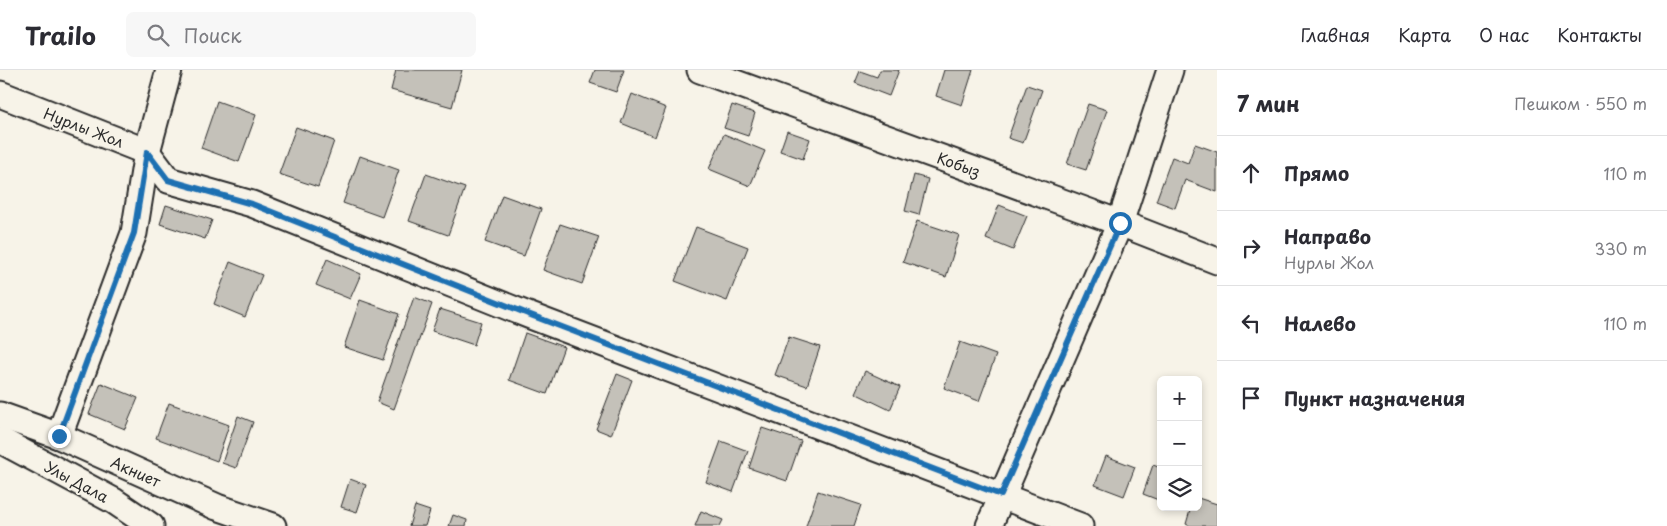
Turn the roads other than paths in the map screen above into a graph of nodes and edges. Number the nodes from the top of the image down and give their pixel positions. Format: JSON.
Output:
{"nodes":[{"id":1,"x":169,"y":70,"type":"edge"},
{"id":2,"x":700,"y":70,"type":"edge"},
{"id":3,"x":1170,"y":70,"type":"edge"},
{"id":4,"x":0,"y":94,"type":"edge"},
{"id":5,"x":147,"y":152,"type":"junction"},
{"id":6,"x":1120,"y":223,"type":"junction"},
{"id":7,"x":1217,"y":261,"type":"edge"},
{"id":8,"x":0,"y":415,"type":"edge"},
{"id":9,"x":59,"y":436,"type":"junction"},
{"id":10,"x":0,"y":440,"type":"edge"},
{"id":11,"x":1001,"y":495,"type":"junction"},
{"id":12,"x":152,"y":526,"type":"edge"},
{"id":13,"x":273,"y":526,"type":"edge"},
{"id":14,"x":988,"y":526,"type":"edge"},
{"id":15,"x":1080,"y":526,"type":"edge"}],
"edges":[{"from":1,"to":5,"type":"street"},
{"from":2,"to":6,"type":"street","name":"Кобыз"},
{"from":3,"to":6,"type":"street"},
{"from":4,"to":5,"type":"street","name":"Нурлы Жол"},
{"from":5,"to":9,"type":"street"},
{"from":5,"to":11,"type":"street"},
{"from":6,"to":7,"type":"street","name":"Кобыз"},
{"from":6,"to":11,"type":"street"},
{"from":8,"to":9,"type":"street","name":"Акниет"},
{"from":9,"to":13,"type":"street","name":"Акниет"},
{"from":10,"to":12,"type":"street","name":"Улы Дала"},
{"from":11,"to":14,"type":"street"},
{"from":11,"to":15,"type":"street"}]}
